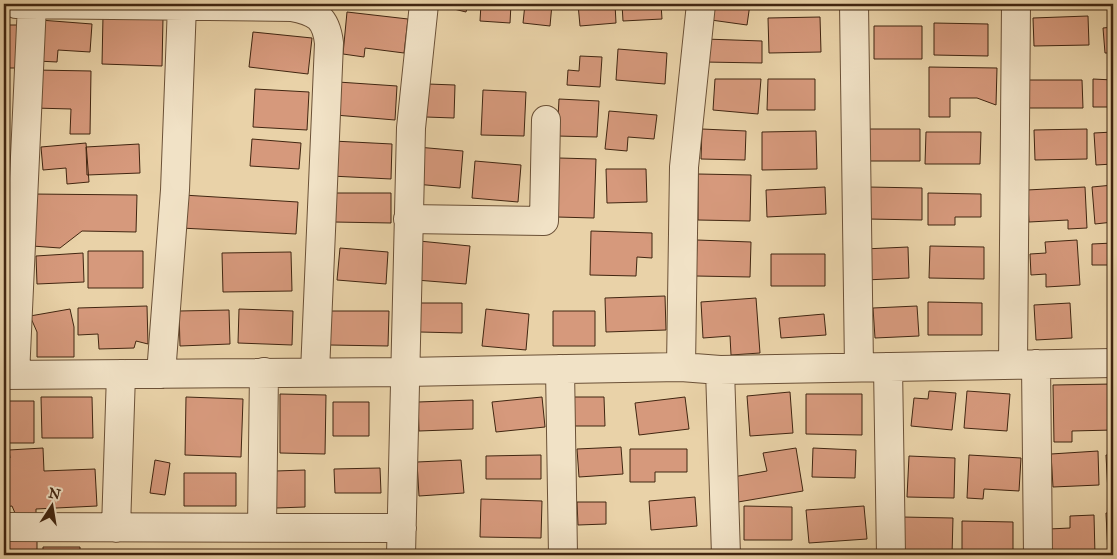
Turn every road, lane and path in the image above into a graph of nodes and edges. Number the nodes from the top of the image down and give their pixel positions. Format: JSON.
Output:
{"nodes":[{"id":1,"x":16,"y":4,"type":"edge"},
{"id":2,"x":32,"y":4,"type":"edge"},
{"id":3,"x":424,"y":4,"type":"edge"},
{"id":4,"x":701,"y":4,"type":"edge"},
{"id":5,"x":854,"y":4,"type":"edge"},
{"id":6,"x":1016,"y":4,"type":"edge"},
{"id":7,"x":182,"y":5,"type":"junction"},
{"id":8,"x":546,"y":120,"type":"dead end"},
{"id":9,"x":408,"y":219,"type":"junction"},
{"id":10,"x":1113,"y":363,"type":"edge"},
{"id":11,"x":1025,"y":365,"type":"junction"},
{"id":12,"x":681,"y":367,"type":"junction"},
{"id":13,"x":888,"y":367,"type":"junction"},
{"id":14,"x":858,"y":368,"type":"junction"},
{"id":15,"x":560,"y":369,"type":"junction"},
{"id":16,"x":720,"y":370,"type":"junction"},
{"id":17,"x":264,"y":372,"type":"junction"},
{"id":18,"x":315,"y":372,"type":"junction"},
{"id":19,"x":404,"y":372,"type":"junction"},
{"id":20,"x":121,"y":374,"type":"junction"},
{"id":21,"x":161,"y":374,"type":"junction"},
{"id":22,"x":9,"y":375,"type":"edge"},
{"id":23,"x":4,"y":527,"type":"edge"},
{"id":24,"x":116,"y":528,"type":"junction"},
{"id":25,"x":262,"y":528,"type":"junction"},
{"id":26,"x":402,"y":528,"type":"junction"},
{"id":27,"x":401,"y":555,"type":"edge"},
{"id":28,"x":563,"y":555,"type":"edge"},
{"id":29,"x":726,"y":555,"type":"edge"},
{"id":30,"x":891,"y":555,"type":"edge"},
{"id":31,"x":1038,"y":555,"type":"edge"}],
"edges":[{"from":1,"to":2,"type":"street"},
{"from":2,"to":7,"type":"street"},
{"from":2,"to":22,"type":"street"},
{"from":3,"to":9,"type":"street"},
{"from":4,"to":12,"type":"street"},
{"from":5,"to":14,"type":"street"},
{"from":6,"to":11,"type":"street"},
{"from":7,"to":18,"type":"street"},
{"from":7,"to":21,"type":"street"},
{"from":8,"to":9,"type":"street"},
{"from":9,"to":19,"type":"street"},
{"from":10,"to":11,"type":"street"},
{"from":11,"to":13,"type":"street"},
{"from":11,"to":31,"type":"street"},
{"from":12,"to":15,"type":"street"},
{"from":12,"to":16,"type":"street"},
{"from":13,"to":14,"type":"street"},
{"from":13,"to":30,"type":"street"},
{"from":14,"to":16,"type":"street"},
{"from":15,"to":19,"type":"street"},
{"from":15,"to":28,"type":"street"},
{"from":16,"to":29,"type":"street"},
{"from":17,"to":18,"type":"street"},
{"from":17,"to":21,"type":"street"},
{"from":17,"to":25,"type":"street"},
{"from":18,"to":19,"type":"street"},
{"from":19,"to":26,"type":"street"},
{"from":20,"to":21,"type":"street"},
{"from":20,"to":22,"type":"street"},
{"from":20,"to":24,"type":"street"},
{"from":23,"to":24,"type":"street"},
{"from":24,"to":25,"type":"street"},
{"from":25,"to":26,"type":"street"},
{"from":26,"to":27,"type":"street"}]}
